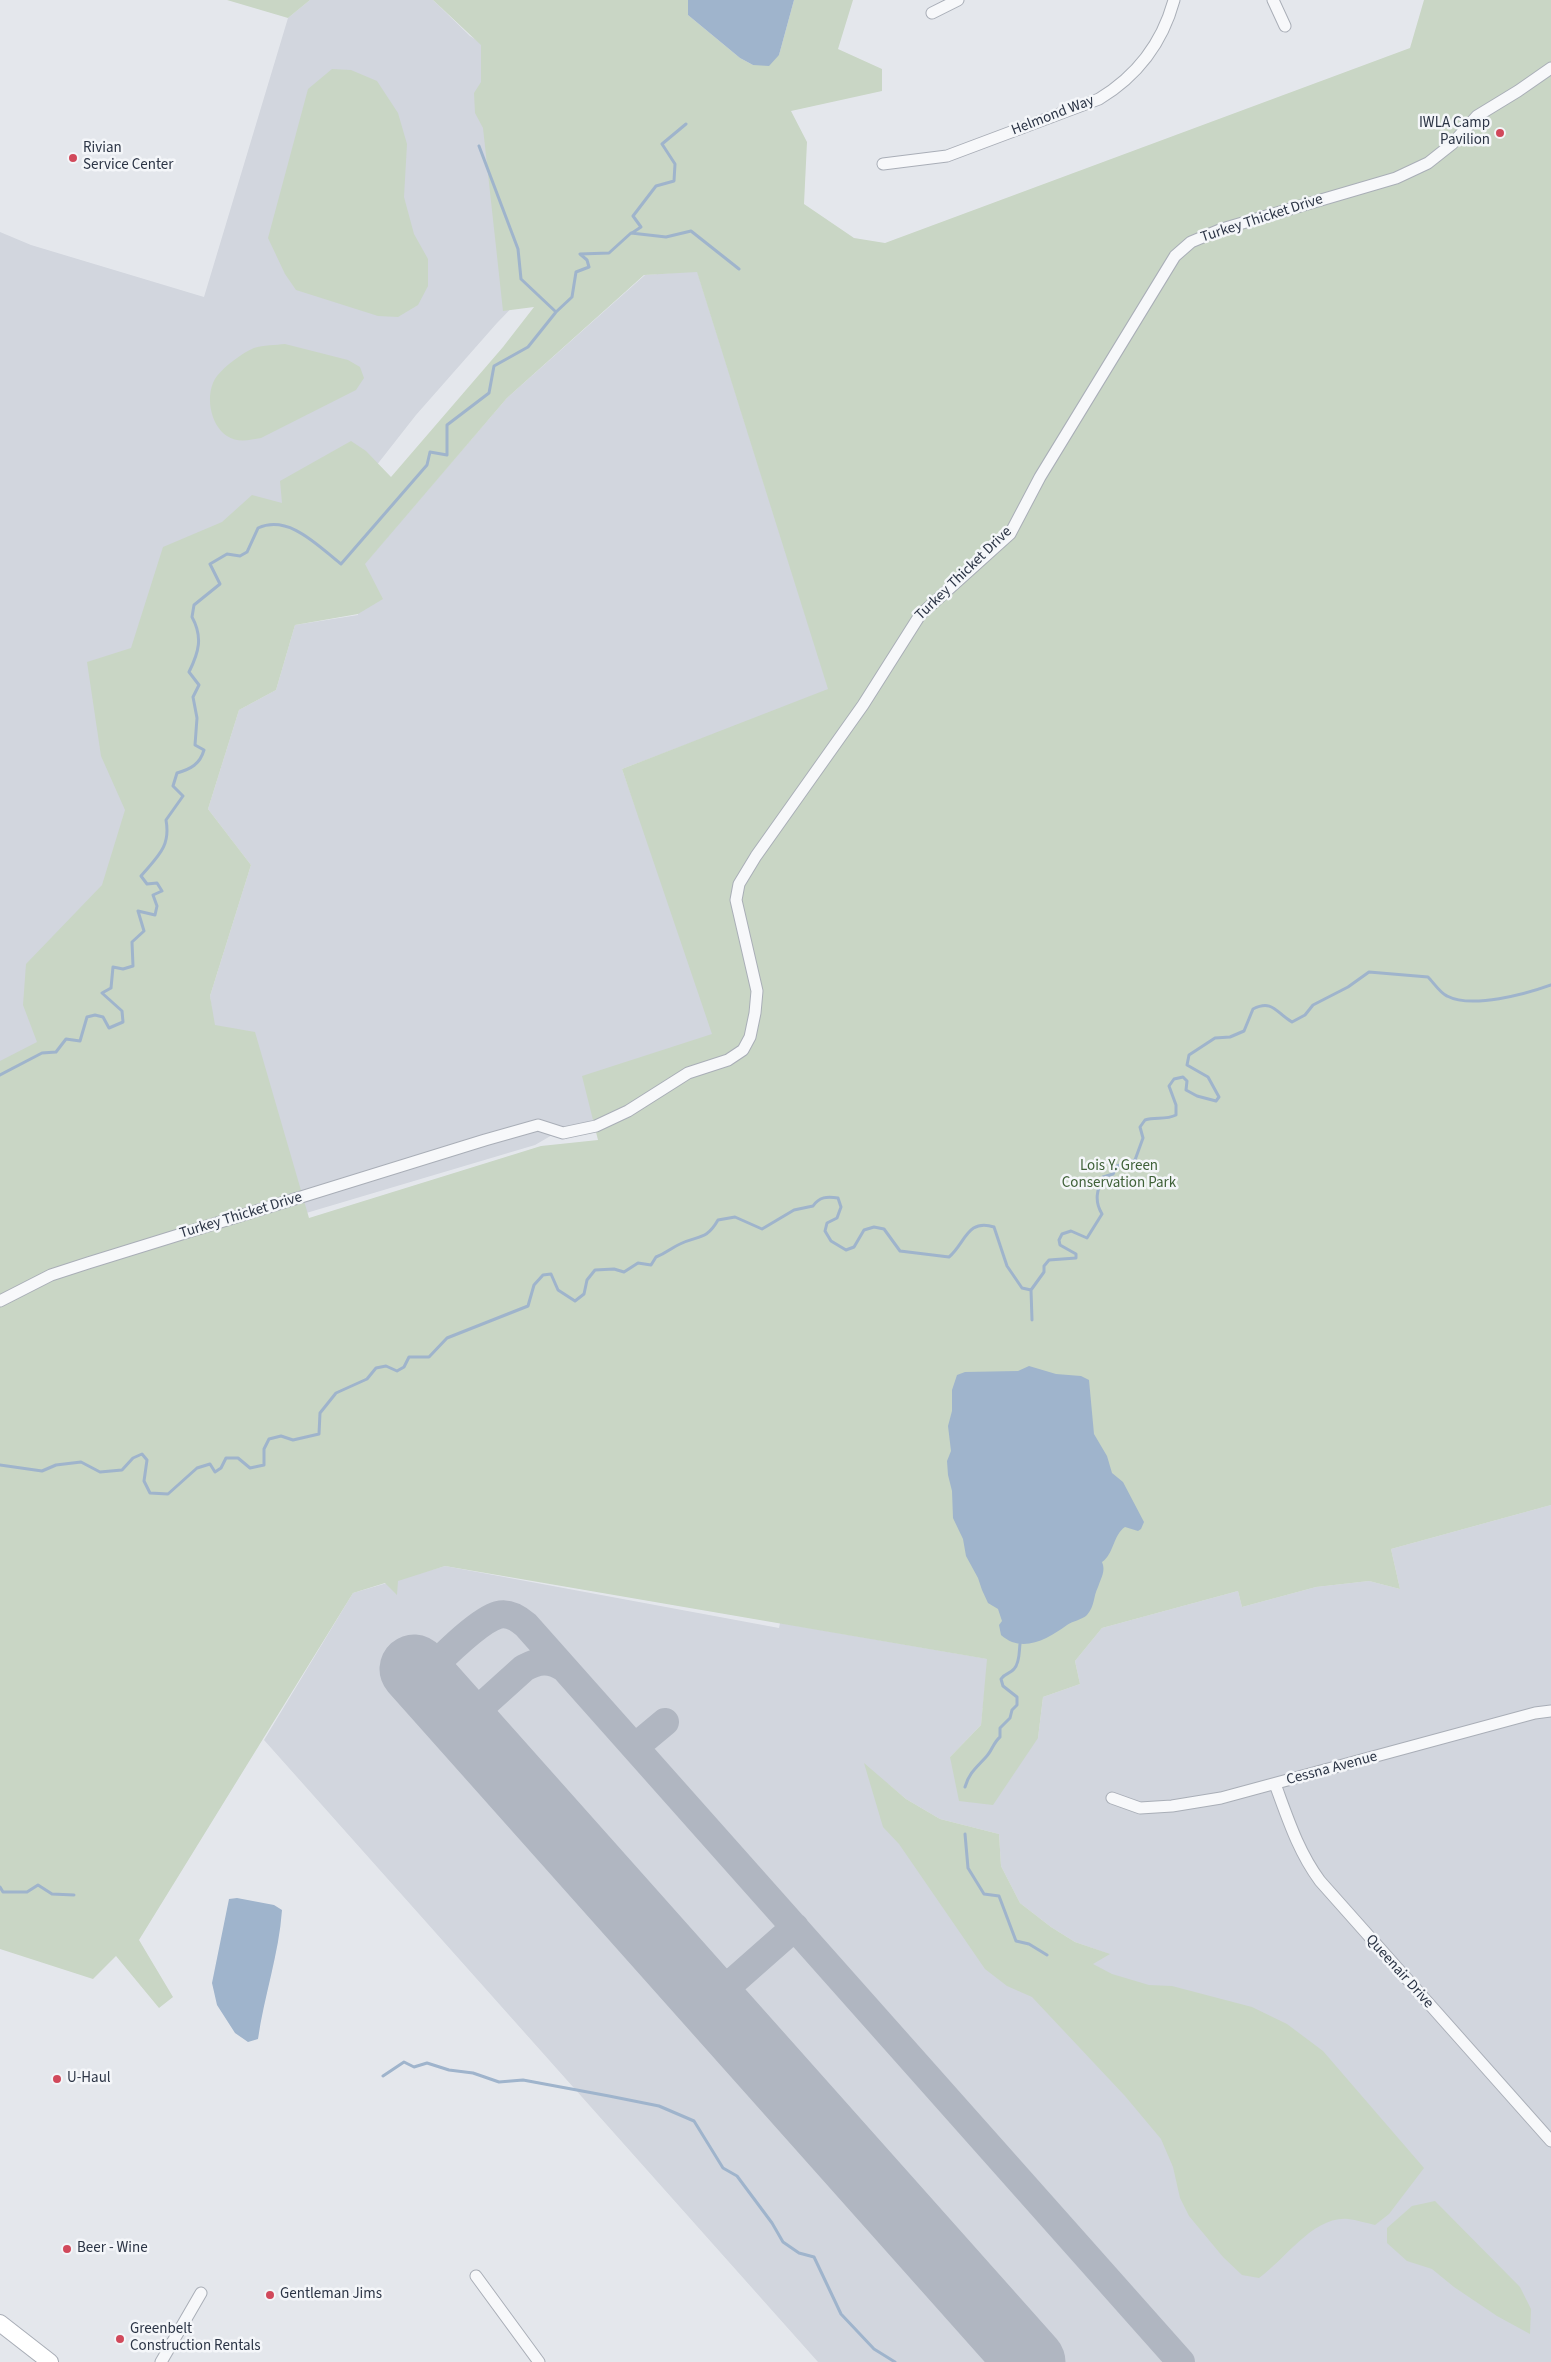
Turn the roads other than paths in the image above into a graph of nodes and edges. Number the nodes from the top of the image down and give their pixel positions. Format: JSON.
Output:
{"nodes":[{"id":1,"x":958,"y":0,"type":"edge"},
{"id":2,"x":1174,"y":0,"type":"edge"},
{"id":3,"x":1273,"y":0,"type":"edge"},
{"id":4,"x":932,"y":13,"type":"dead end"},
{"id":5,"x":1285,"y":26,"type":"dead end"},
{"id":6,"x":1551,"y":68,"type":"edge"},
{"id":7,"x":883,"y":164,"type":"dead end"},
{"id":8,"x":0,"y":1301,"type":"edge"},
{"id":9,"x":1551,"y":1711,"type":"edge"},
{"id":10,"x":1276,"y":1784,"type":"junction"},
{"id":11,"x":1112,"y":1798,"type":"dead end"},
{"id":12,"x":1551,"y":2141,"type":"edge"},
{"id":13,"x":476,"y":2276,"type":"dead end"},
{"id":14,"x":201,"y":2293,"type":"dead end"},
{"id":15,"x":0,"y":2323,"type":"edge"},
{"id":16,"x":50,"y":2362,"type":"edge"},
{"id":17,"x":161,"y":2362,"type":"edge"},
{"id":18,"x":539,"y":2362,"type":"edge"}],
"edges":[{"from":1,"to":4,"type":"street"},
{"from":2,"to":7,"type":"street","name":"Helmond Way"},
{"from":3,"to":5,"type":"street"},
{"from":6,"to":8,"type":"street","name":"Turkey Thicket Drive"},
{"from":9,"to":10,"type":"street","name":"Cessna Avenue"},
{"from":10,"to":11,"type":"street","name":"Cessna Avenue"},
{"from":10,"to":12,"type":"street","name":"Queenair Drive"},
{"from":13,"to":18,"type":"street"},
{"from":14,"to":17,"type":"street"},
{"from":15,"to":16,"type":"main road"}]}
